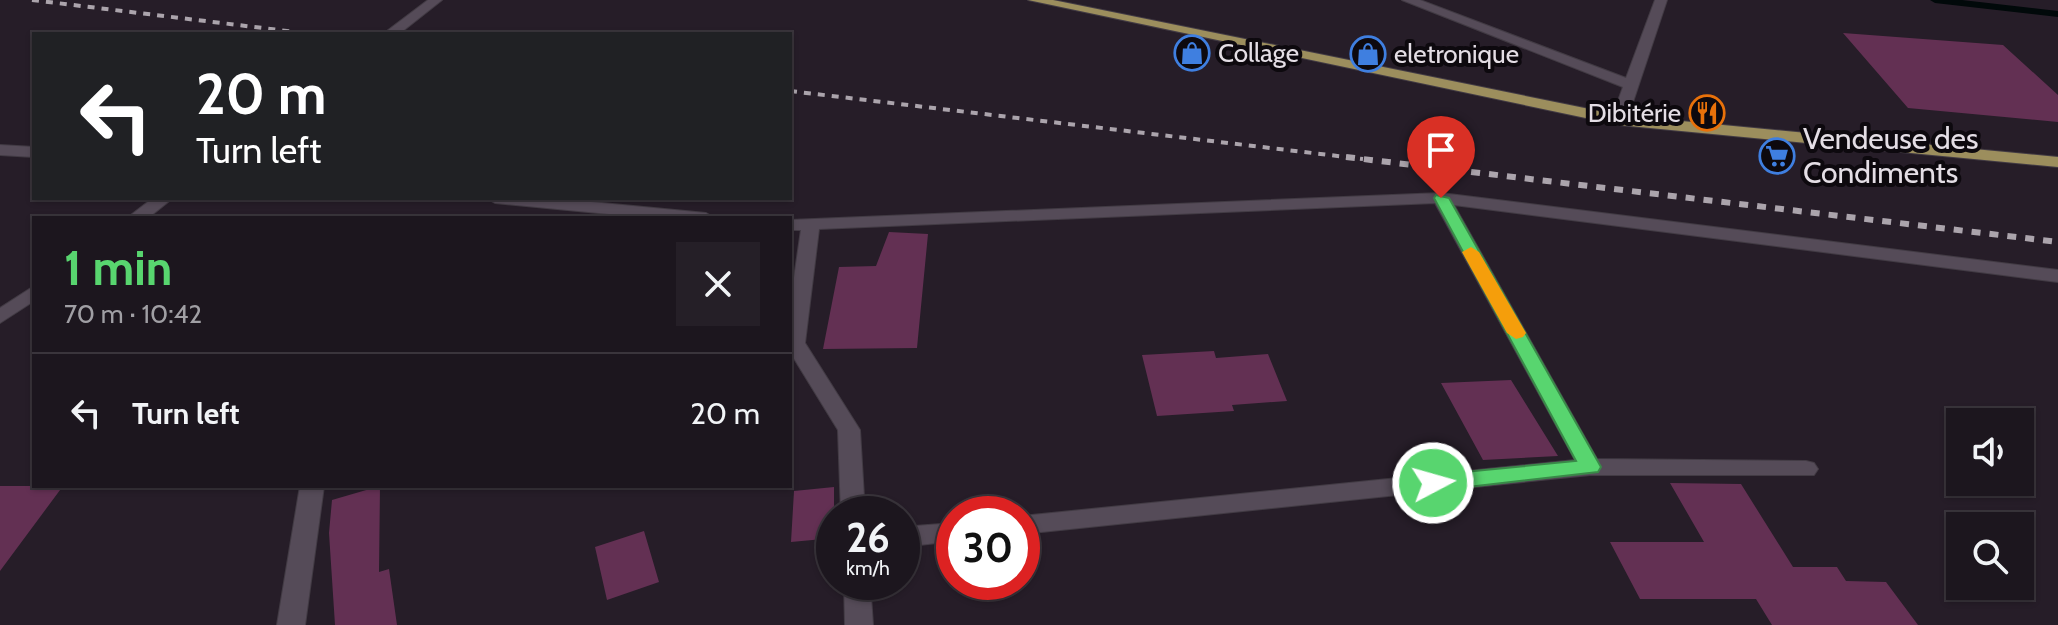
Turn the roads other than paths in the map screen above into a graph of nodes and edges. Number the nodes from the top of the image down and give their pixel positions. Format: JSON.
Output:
{"nodes":[{"id":1,"x":436,"y":0,"type":"edge"},
{"id":2,"x":1034,"y":0,"type":"edge"},
{"id":3,"x":1408,"y":0,"type":"edge"},
{"id":4,"x":1661,"y":0,"type":"edge"},
{"id":5,"x":393,"y":32,"type":"edge"},
{"id":6,"x":1631,"y":85,"type":"junction"},
{"id":7,"x":1619,"y":120,"type":"junction"},
{"id":8,"x":0,"y":150,"type":"edge"},
{"id":9,"x":32,"y":152,"type":"edge"},
{"id":10,"x":2058,"y":162,"type":"edge"},
{"id":11,"x":1441,"y":198,"type":"junction"},
{"id":12,"x":161,"y":200,"type":"edge"},
{"id":13,"x":509,"y":200,"type":"edge"},
{"id":14,"x":531,"y":203,"type":"junction"},
{"id":15,"x":139,"y":216,"type":"edge"},
{"id":16,"x":521,"y":216,"type":"edge"},
{"id":17,"x":683,"y":216,"type":"edge"},
{"id":18,"x":800,"y":226,"type":"edge"},
{"id":19,"x":2058,"y":276,"type":"edge"},
{"id":20,"x":32,"y":293,"type":"edge"},
{"id":21,"x":0,"y":317,"type":"edge"},
{"id":22,"x":1590,"y":467,"type":"junction"},
{"id":23,"x":1806,"y":469,"type":"dead end"},
{"id":24,"x":312,"y":488,"type":"edge"},
{"id":25,"x":852,"y":496,"type":"edge"},
{"id":26,"x":1040,"y":523,"type":"edge"},
{"id":27,"x":858,"y":600,"type":"edge"},
{"id":28,"x":291,"y":625,"type":"edge"},
{"id":29,"x":859,"y":625,"type":"edge"}],
"edges":[{"from":1,"to":5,"type":"street"},
{"from":2,"to":7,"type":"main road"},
{"from":3,"to":6,"type":"street"},
{"from":4,"to":6,"type":"street"},
{"from":6,"to":7,"type":"street"},
{"from":7,"to":10,"type":"main road"},
{"from":8,"to":9,"type":"street"},
{"from":11,"to":18,"type":"street"},
{"from":11,"to":19,"type":"street"},
{"from":11,"to":22,"type":"street"},
{"from":12,"to":15,"type":"street"},
{"from":13,"to":14,"type":"street"},
{"from":14,"to":16,"type":"street"},
{"from":14,"to":17,"type":"street"},
{"from":18,"to":25,"type":"street"},
{"from":20,"to":21,"type":"street"},
{"from":22,"to":23,"type":"street"},
{"from":22,"to":26,"type":"street"},
{"from":24,"to":28,"type":"street"},
{"from":27,"to":29,"type":"street"}]}
